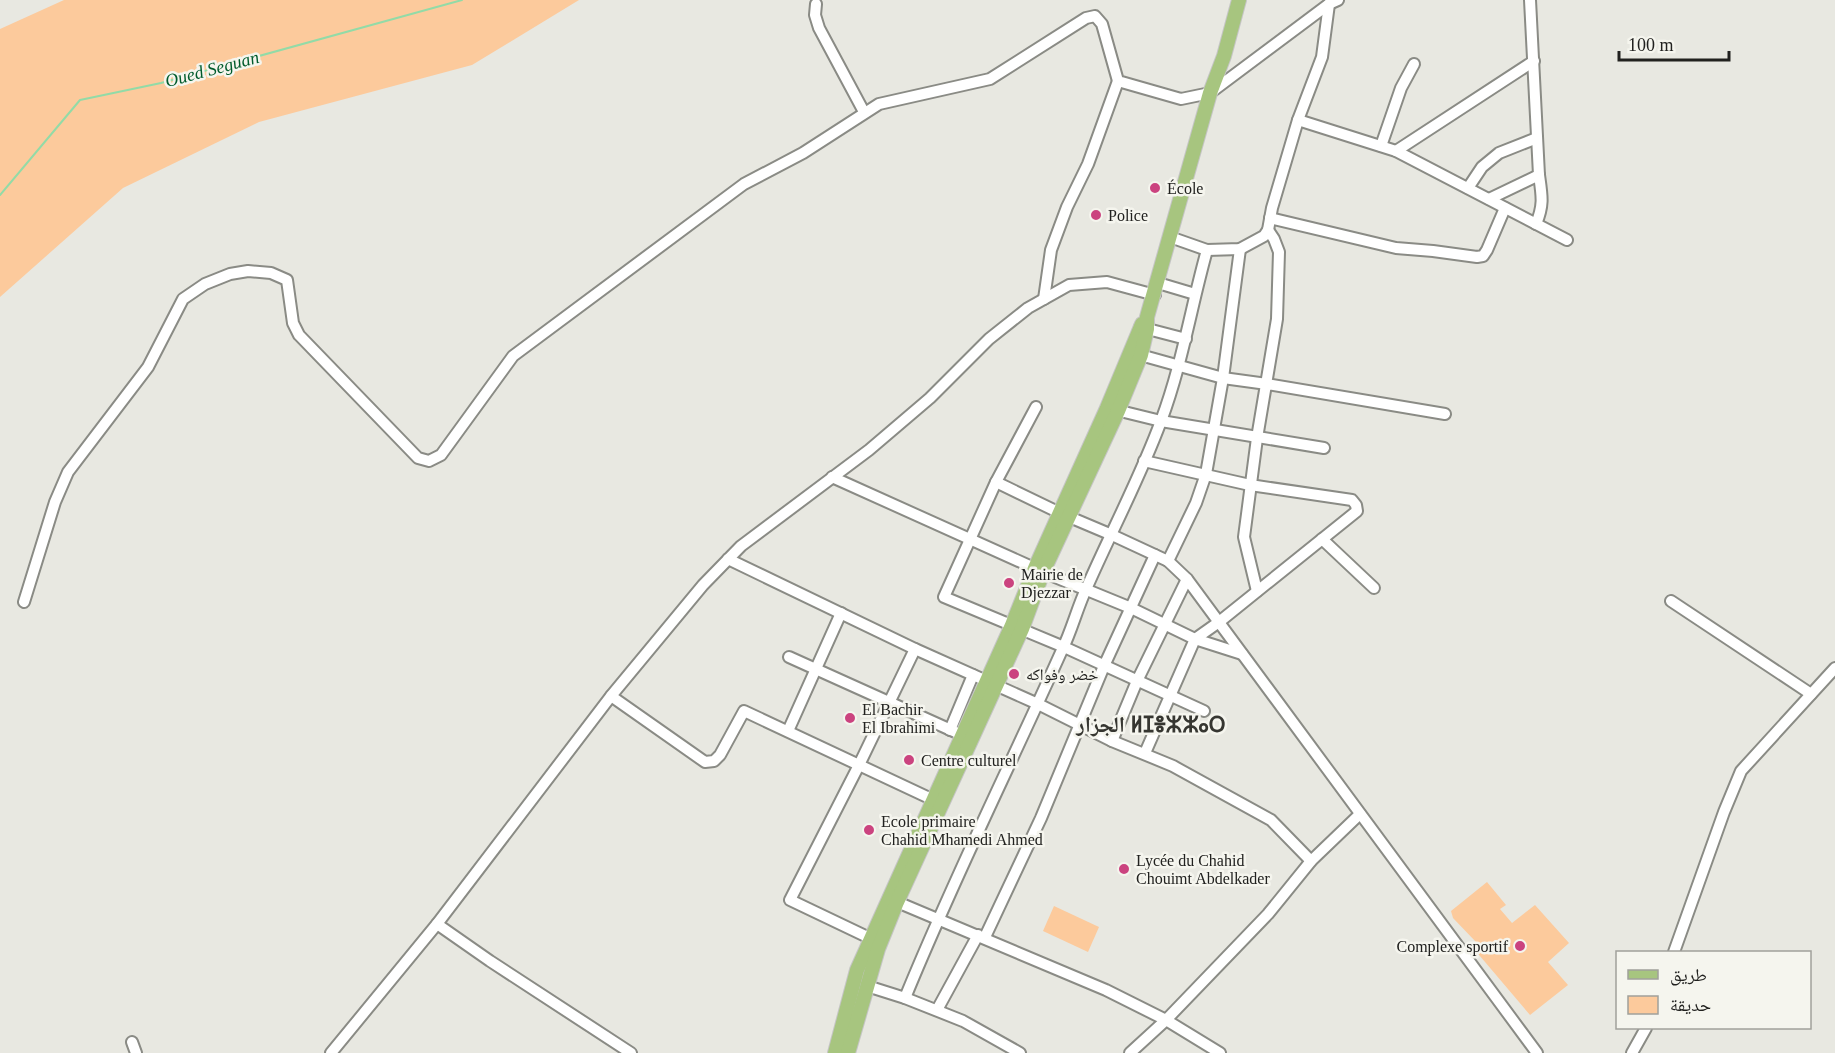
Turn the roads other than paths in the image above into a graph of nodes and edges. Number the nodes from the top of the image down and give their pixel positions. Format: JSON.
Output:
{"nodes":[{"id":1,"x":1239,"y":0,"type":"edge"},
{"id":2,"x":1530,"y":0,"type":"edge"},
{"id":3,"x":1334,"y":2,"type":"edge"},
{"id":4,"x":816,"y":4,"type":"dead end"},
{"id":5,"x":1534,"y":61,"type":"junction"},
{"id":6,"x":1414,"y":64,"type":"dead end"},
{"id":7,"x":1118,"y":81,"type":"junction"},
{"id":8,"x":1210,"y":93,"type":"junction"},
{"id":9,"x":864,"y":112,"type":"junction"},
{"id":10,"x":1298,"y":120,"type":"junction"},
{"id":11,"x":1537,"y":138,"type":"junction"},
{"id":12,"x":1381,"y":146,"type":"junction"},
{"id":13,"x":1396,"y":151,"type":"junction"},
{"id":14,"x":1539,"y":176,"type":"junction"},
{"id":15,"x":1468,"y":188,"type":"junction"},
{"id":16,"x":1489,"y":200,"type":"junction"},
{"id":17,"x":1504,"y":208,"type":"junction"},
{"id":18,"x":1270,"y":218,"type":"junction"},
{"id":19,"x":1536,"y":224,"type":"junction"},
{"id":20,"x":1268,"y":230,"type":"junction"},
{"id":21,"x":1170,"y":237,"type":"junction"},
{"id":22,"x":1567,"y":240,"type":"dead end"},
{"id":23,"x":1240,"y":249,"type":"junction"},
{"id":24,"x":1207,"y":250,"type":"junction"},
{"id":25,"x":1156,"y":289,"type":"junction"},
{"id":26,"x":1195,"y":294,"type":"junction"},
{"id":27,"x":1044,"y":299,"type":"junction"},
{"id":28,"x":1145,"y":324,"type":"junction"},
{"id":29,"x":1186,"y":339,"type":"junction"},
{"id":30,"x":1136,"y":354,"type":"junction"},
{"id":31,"x":1179,"y":365,"type":"junction"},
{"id":32,"x":1223,"y":378,"type":"junction"},
{"id":33,"x":1267,"y":384,"type":"junction"},
{"id":34,"x":1036,"y":407,"type":"dead end"},
{"id":35,"x":1113,"y":409,"type":"junction"},
{"id":36,"x":1445,"y":414,"type":"dead end"},
{"id":37,"x":1161,"y":421,"type":"junction"},
{"id":38,"x":1213,"y":430,"type":"junction"},
{"id":39,"x":1257,"y":438,"type":"junction"},
{"id":40,"x":1324,"y":448,"type":"dead end"},
{"id":41,"x":1144,"y":461,"type":"junction"},
{"id":42,"x":1206,"y":474,"type":"junction"},
{"id":43,"x":832,"y":477,"type":"junction"},
{"id":44,"x":996,"y":482,"type":"junction"},
{"id":45,"x":1250,"y":485,"type":"junction"},
{"id":46,"x":1064,"y":515,"type":"junction"},
{"id":47,"x":1112,"y":535,"type":"junction"},
{"id":48,"x":971,"y":538,"type":"junction"},
{"id":49,"x":1322,"y":539,"type":"junction"},
{"id":50,"x":1155,"y":555,"type":"junction"},
{"id":51,"x":728,"y":559,"type":"junction"},
{"id":52,"x":1168,"y":561,"type":"junction"},
{"id":53,"x":1039,"y":570,"type":"junction"},
{"id":54,"x":1187,"y":579,"type":"junction"},
{"id":55,"x":1086,"y":588,"type":"junction"},
{"id":56,"x":1374,"y":588,"type":"dead end"},
{"id":57,"x":1257,"y":591,"type":"junction"},
{"id":58,"x":24,"y":602,"type":"dead end"},
{"id":59,"x":1671,"y":602,"type":"dead end"},
{"id":60,"x":1131,"y":608,"type":"junction"},
{"id":61,"x":841,"y":613,"type":"junction"},
{"id":62,"x":1219,"y":622,"type":"junction"},
{"id":63,"x":1166,"y":626,"type":"junction"},
{"id":64,"x":1017,"y":627,"type":"junction"},
{"id":65,"x":1195,"y":639,"type":"junction"},
{"id":66,"x":1064,"y":647,"type":"junction"},
{"id":67,"x":915,"y":649,"type":"junction"},
{"id":68,"x":1243,"y":654,"type":"junction"},
{"id":69,"x":789,"y":657,"type":"dead end"},
{"id":70,"x":1104,"y":666,"type":"junction"},
{"id":71,"x":1835,"y":668,"type":"edge"},
{"id":72,"x":815,"y":669,"type":"junction"},
{"id":73,"x":973,"y":675,"type":"junction"},
{"id":74,"x":1137,"y":681,"type":"junction"},
{"id":75,"x":992,"y":683,"type":"junction"},
{"id":76,"x":1811,"y":694,"type":"junction"},
{"id":77,"x":611,"y":696,"type":"junction"},
{"id":78,"x":1169,"y":696,"type":"junction"},
{"id":79,"x":890,"y":703,"type":"junction"},
{"id":80,"x":1038,"y":704,"type":"junction"},
{"id":81,"x":1204,"y":711,"type":"dead end"},
{"id":82,"x":1079,"y":724,"type":"junction"},
{"id":83,"x":788,"y":731,"type":"junction"},
{"id":84,"x":956,"y":733,"type":"junction"},
{"id":85,"x":1112,"y":741,"type":"junction"},
{"id":86,"x":1145,"y":753,"type":"junction"},
{"id":87,"x":860,"y":765,"type":"junction"},
{"id":88,"x":938,"y":802,"type":"junction"},
{"id":89,"x":1360,"y":814,"type":"junction"},
{"id":90,"x":1311,"y":861,"type":"junction"},
{"id":91,"x":897,"y":902,"type":"junction"},
{"id":92,"x":938,"y":918,"type":"junction"},
{"id":93,"x":437,"y":924,"type":"junction"},
{"id":94,"x":982,"y":936,"type":"junction"},
{"id":95,"x":876,"y":941,"type":"junction"},
{"id":96,"x":1674,"y":951,"type":"edge"},
{"id":97,"x":867,"y":986,"type":"junction"},
{"id":98,"x":905,"y":998,"type":"junction"},
{"id":99,"x":937,"y":1010,"type":"junction"},
{"id":100,"x":1166,"y":1020,"type":"junction"},
{"id":101,"x":1645,"y":1029,"type":"edge"},
{"id":102,"x":132,"y":1042,"type":"dead end"},
{"id":103,"x":136,"y":1053,"type":"edge"},
{"id":104,"x":331,"y":1053,"type":"edge"},
{"id":105,"x":631,"y":1053,"type":"edge"},
{"id":106,"x":835,"y":1053,"type":"edge"},
{"id":107,"x":848,"y":1053,"type":"edge"},
{"id":108,"x":1020,"y":1053,"type":"edge"},
{"id":109,"x":1130,"y":1053,"type":"edge"},
{"id":110,"x":1220,"y":1053,"type":"edge"},
{"id":111,"x":1537,"y":1053,"type":"edge"},
{"id":112,"x":1632,"y":1053,"type":"edge"}],
"edges":[{"from":1,"to":8,"type":"main road"},
{"from":2,"to":5,"type":"street"},
{"from":3,"to":8,"type":"street"},
{"from":3,"to":10,"type":"street"},
{"from":4,"to":9,"type":"street"},
{"from":5,"to":11,"type":"street"},
{"from":5,"to":13,"type":"street"},
{"from":6,"to":12,"type":"street"},
{"from":7,"to":8,"type":"street"},
{"from":7,"to":9,"type":"street"},
{"from":7,"to":27,"type":"street"},
{"from":8,"to":21,"type":"main road"},
{"from":9,"to":58,"type":"street"},
{"from":10,"to":12,"type":"street"},
{"from":10,"to":18,"type":"street"},
{"from":11,"to":14,"type":"street"},
{"from":11,"to":15,"type":"street"},
{"from":12,"to":13,"type":"street"},
{"from":13,"to":15,"type":"street"},
{"from":14,"to":16,"type":"street"},
{"from":14,"to":19,"type":"street"},
{"from":15,"to":16,"type":"street"},
{"from":16,"to":17,"type":"street"},
{"from":17,"to":18,"type":"street"},
{"from":17,"to":19,"type":"street"},
{"from":18,"to":20,"type":"street"},
{"from":19,"to":22,"type":"street"},
{"from":20,"to":23,"type":"street"},
{"from":20,"to":33,"type":"street"},
{"from":21,"to":24,"type":"street"},
{"from":21,"to":25,"type":"main road"},
{"from":23,"to":24,"type":"street"},
{"from":23,"to":32,"type":"street"},
{"from":24,"to":26,"type":"street"},
{"from":25,"to":26,"type":"street"},
{"from":25,"to":27,"type":"street"},
{"from":25,"to":28,"type":"main road"},
{"from":26,"to":29,"type":"street"},
{"from":27,"to":43,"type":"street"},
{"from":28,"to":29,"type":"street"},
{"from":28,"to":30,"type":"main road"},
{"from":29,"to":31,"type":"street"},
{"from":30,"to":31,"type":"street"},
{"from":30,"to":35,"type":"main road"},
{"from":31,"to":32,"type":"street"},
{"from":31,"to":37,"type":"street"},
{"from":32,"to":33,"type":"street"},
{"from":32,"to":38,"type":"street"},
{"from":33,"to":36,"type":"street"},
{"from":33,"to":39,"type":"street"},
{"from":34,"to":44,"type":"street"},
{"from":35,"to":37,"type":"street"},
{"from":35,"to":46,"type":"main road"},
{"from":37,"to":38,"type":"street"},
{"from":37,"to":41,"type":"street"},
{"from":38,"to":39,"type":"street"},
{"from":38,"to":42,"type":"street"},
{"from":39,"to":40,"type":"street"},
{"from":39,"to":45,"type":"street"},
{"from":41,"to":42,"type":"street"},
{"from":41,"to":47,"type":"street"},
{"from":42,"to":45,"type":"street"},
{"from":42,"to":52,"type":"street"},
{"from":43,"to":48,"type":"street"},
{"from":43,"to":51,"type":"street"},
{"from":44,"to":46,"type":"street"},
{"from":44,"to":48,"type":"street"},
{"from":45,"to":49,"type":"street"},
{"from":45,"to":57,"type":"street"},
{"from":46,"to":47,"type":"street"},
{"from":46,"to":53,"type":"main road"},
{"from":47,"to":50,"type":"street"},
{"from":47,"to":55,"type":"street"},
{"from":48,"to":53,"type":"street"},
{"from":48,"to":64,"type":"street"},
{"from":49,"to":56,"type":"street"},
{"from":49,"to":57,"type":"street"},
{"from":50,"to":52,"type":"street"},
{"from":50,"to":60,"type":"street"},
{"from":51,"to":61,"type":"street"},
{"from":51,"to":77,"type":"street"},
{"from":52,"to":54,"type":"street"},
{"from":53,"to":55,"type":"street"},
{"from":53,"to":64,"type":"main road"},
{"from":54,"to":62,"type":"street"},
{"from":54,"to":63,"type":"street"},
{"from":55,"to":60,"type":"street"},
{"from":55,"to":66,"type":"street"},
{"from":57,"to":62,"type":"street"},
{"from":59,"to":76,"type":"street"},
{"from":60,"to":63,"type":"street"},
{"from":60,"to":70,"type":"street"},
{"from":61,"to":67,"type":"street"},
{"from":61,"to":72,"type":"street"},
{"from":62,"to":65,"type":"street"},
{"from":62,"to":68,"type":"street"},
{"from":63,"to":65,"type":"street"},
{"from":63,"to":74,"type":"street"},
{"from":64,"to":66,"type":"street"},
{"from":64,"to":75,"type":"main road"},
{"from":65,"to":68,"type":"street"},
{"from":65,"to":78,"type":"street"},
{"from":66,"to":70,"type":"street"},
{"from":66,"to":80,"type":"street"},
{"from":67,"to":73,"type":"street"},
{"from":67,"to":79,"type":"street"},
{"from":68,"to":89,"type":"street"},
{"from":69,"to":72,"type":"street"},
{"from":70,"to":74,"type":"street"},
{"from":70,"to":82,"type":"street"},
{"from":71,"to":76,"type":"street"},
{"from":72,"to":79,"type":"street"},
{"from":72,"to":83,"type":"street"},
{"from":73,"to":75,"type":"street"},
{"from":73,"to":84,"type":"street"},
{"from":74,"to":78,"type":"street"},
{"from":74,"to":85,"type":"street"},
{"from":75,"to":80,"type":"street"},
{"from":75,"to":84,"type":"main road"},
{"from":75,"to":88,"type":"main road"},
{"from":76,"to":96,"type":"street"},
{"from":77,"to":83,"type":"street"},
{"from":77,"to":93,"type":"street"},
{"from":78,"to":81,"type":"street"},
{"from":78,"to":86,"type":"street"},
{"from":79,"to":84,"type":"street"},
{"from":79,"to":87,"type":"street"},
{"from":80,"to":82,"type":"street"},
{"from":80,"to":92,"type":"street"},
{"from":82,"to":85,"type":"street"},
{"from":82,"to":94,"type":"street"},
{"from":83,"to":87,"type":"street"},
{"from":84,"to":88,"type":"main road"},
{"from":85,"to":86,"type":"street"},
{"from":86,"to":90,"type":"street"},
{"from":87,"to":88,"type":"street"},
{"from":87,"to":95,"type":"street"},
{"from":88,"to":91,"type":"main road"},
{"from":88,"to":95,"type":"main road"},
{"from":89,"to":90,"type":"street"},
{"from":89,"to":111,"type":"street"},
{"from":90,"to":100,"type":"street"},
{"from":91,"to":92,"type":"street"},
{"from":91,"to":95,"type":"main road"},
{"from":92,"to":94,"type":"street"},
{"from":92,"to":98,"type":"street"},
{"from":93,"to":104,"type":"street"},
{"from":93,"to":105,"type":"street"},
{"from":94,"to":99,"type":"street"},
{"from":94,"to":100,"type":"street"},
{"from":95,"to":97,"type":"main road"},
{"from":95,"to":106,"type":"main road"},
{"from":97,"to":98,"type":"street"},
{"from":97,"to":107,"type":"main road"},
{"from":98,"to":99,"type":"street"},
{"from":99,"to":108,"type":"street"},
{"from":100,"to":109,"type":"street"},
{"from":100,"to":110,"type":"street"},
{"from":101,"to":112,"type":"street"},
{"from":102,"to":103,"type":"street"}]}
